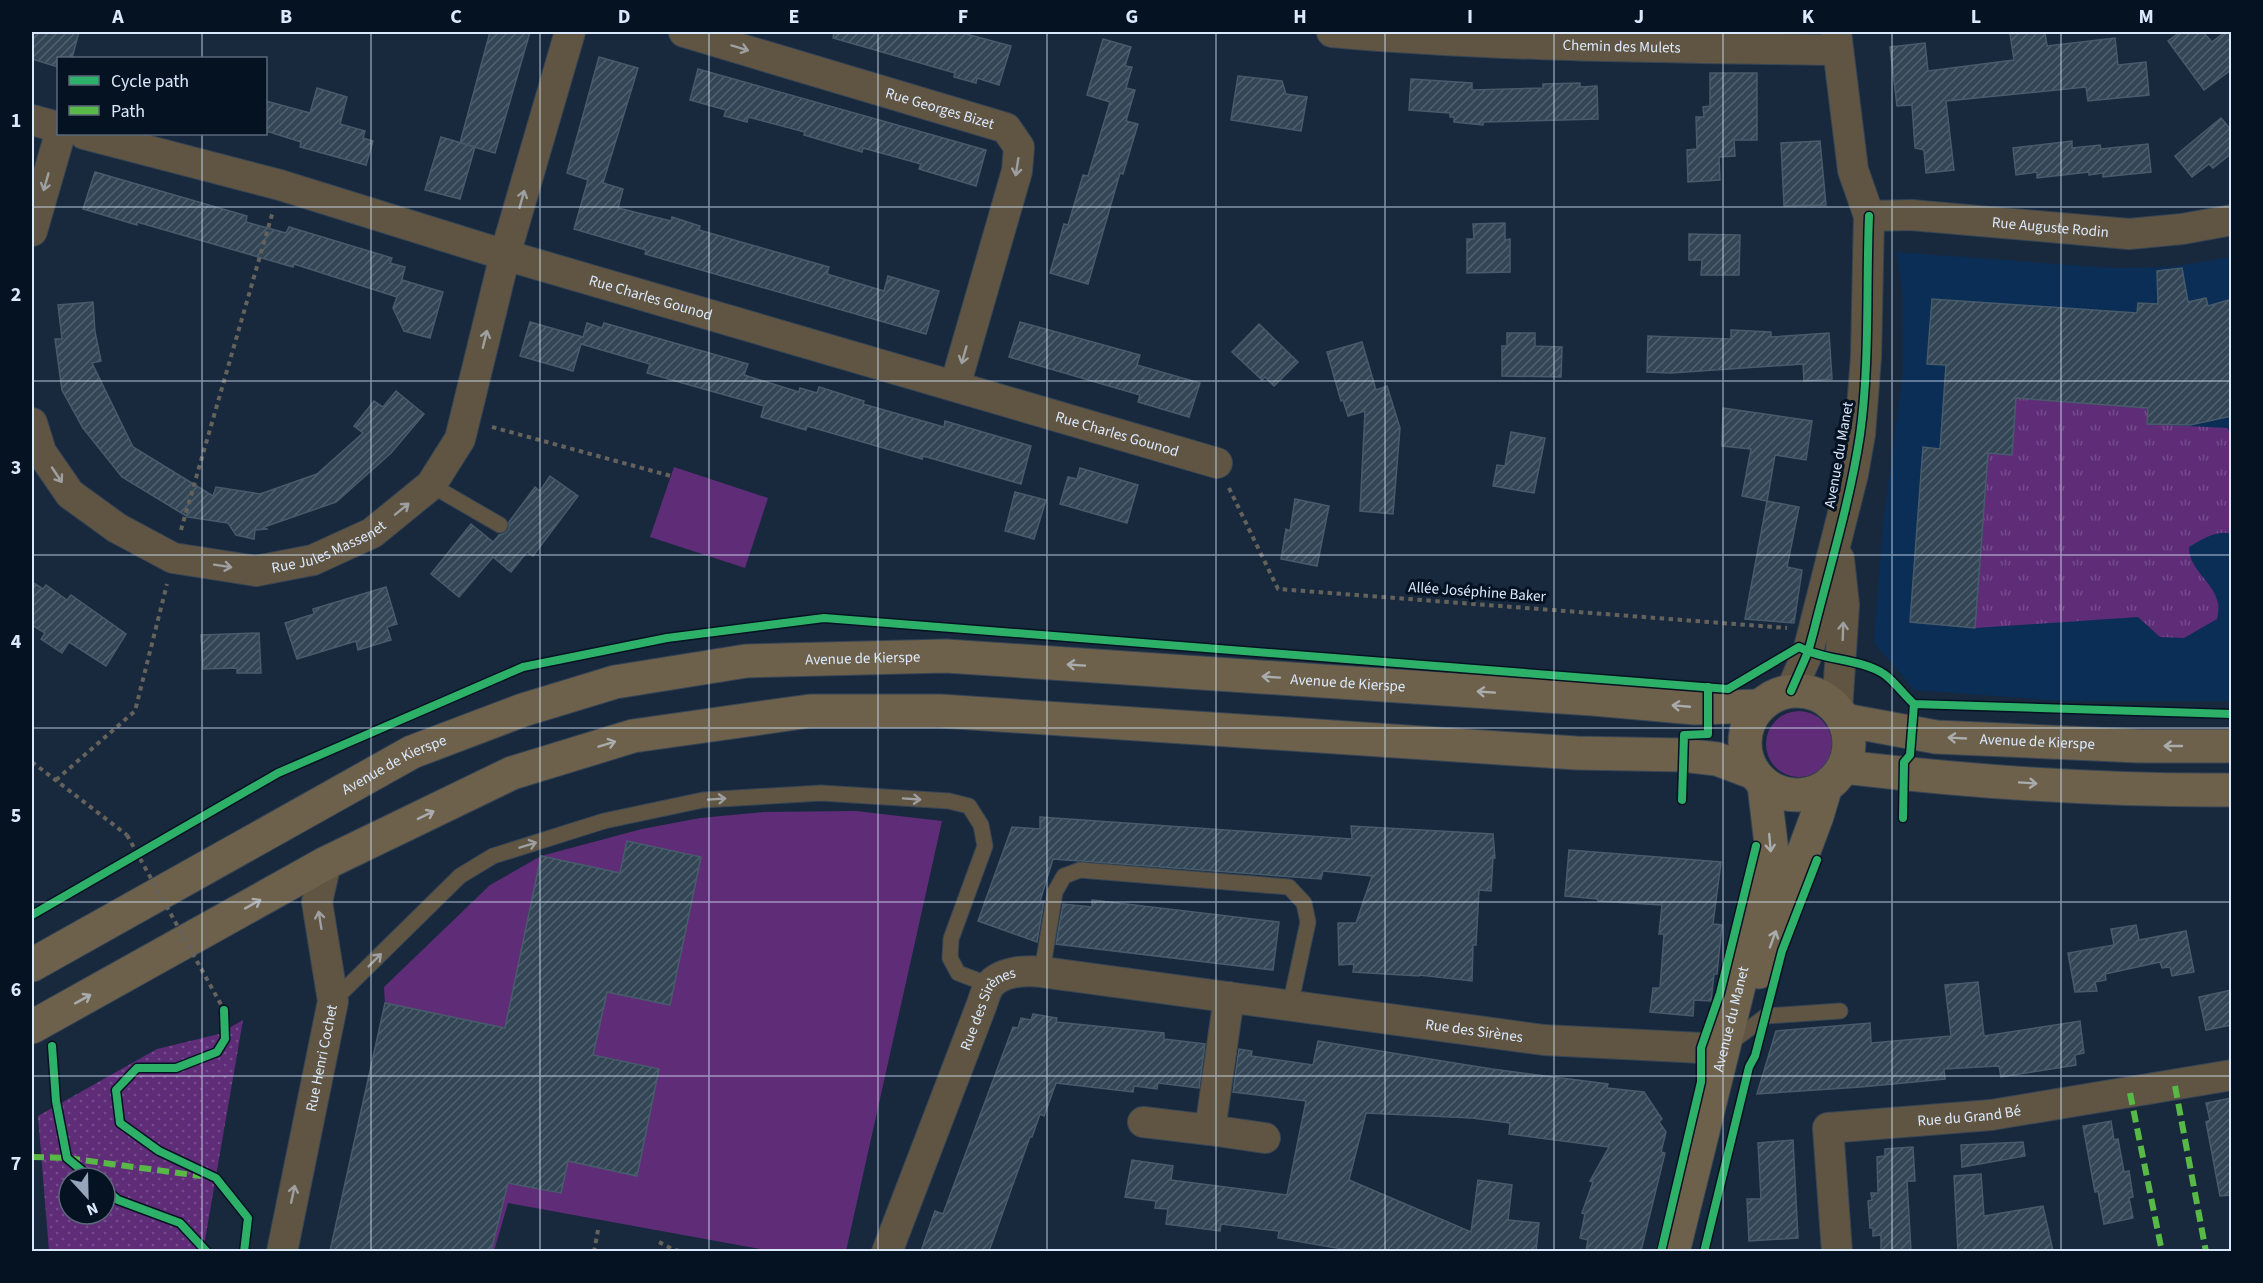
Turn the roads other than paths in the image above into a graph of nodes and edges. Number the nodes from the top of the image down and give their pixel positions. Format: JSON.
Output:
{"nodes":[{"id":1,"x":570,"y":32,"type":"edge"},
{"id":2,"x":684,"y":32,"type":"edge"},
{"id":3,"x":1332,"y":32,"type":"edge"},
{"id":4,"x":1837,"y":41,"type":"edge"},
{"id":5,"x":32,"y":120,"type":"edge"},
{"id":6,"x":57,"y":127,"type":"edge"},
{"id":7,"x":60,"y":135,"type":"edge"},
{"id":8,"x":88,"y":135,"type":"edge"},
{"id":9,"x":1869,"y":216,"type":"junction"},
{"id":10,"x":2232,"y":220,"type":"edge"},
{"id":11,"x":32,"y":231,"type":"edge"},
{"id":12,"x":505,"y":255,"type":"junction"},
{"id":13,"x":955,"y":386,"type":"junction"},
{"id":14,"x":32,"y":423,"type":"edge"},
{"id":15,"x":1217,"y":463,"type":"road end"},
{"id":16,"x":431,"y":485,"type":"junction"},
{"id":17,"x":500,"y":525,"type":"dead end"},
{"id":18,"x":1837,"y":538,"type":"junction"},
{"id":19,"x":1791,"y":691,"type":"junction"},
{"id":20,"x":1760,"y":706,"type":"junction"},
{"id":21,"x":1840,"y":715,"type":"junction"},
{"id":22,"x":2232,"y":746,"type":"edge"},
{"id":23,"x":1758,"y":778,"type":"junction"},
{"id":24,"x":1834,"y":778,"type":"junction"},
{"id":25,"x":2232,"y":790,"type":"edge"},
{"id":26,"x":326,"y":863,"type":"junction"},
{"id":27,"x":32,"y":965,"type":"edge"},
{"id":28,"x":1042,"y":972,"type":"junction"},
{"id":29,"x":990,"y":986,"type":"junction"},
{"id":30,"x":1229,"y":997,"type":"junction"},
{"id":31,"x":333,"y":1001,"type":"junction"},
{"id":32,"x":1290,"y":1006,"type":"junction"},
{"id":33,"x":1840,"y":1011,"type":"dead end"},
{"id":34,"x":32,"y":1028,"type":"edge"},
{"id":35,"x":1722,"y":1049,"type":"junction"},
{"id":36,"x":2232,"y":1075,"type":"edge"},
{"id":37,"x":1143,"y":1122,"type":"dead end"},
{"id":38,"x":1210,"y":1130,"type":"junction"},
{"id":39,"x":1265,"y":1138,"type":"dead end"},
{"id":40,"x":282,"y":1251,"type":"edge"},
{"id":41,"x":887,"y":1251,"type":"edge"},
{"id":42,"x":1674,"y":1251,"type":"edge"},
{"id":43,"x":1837,"y":1251,"type":"edge"}],
"edges":[{"from":12,"to":1,"type":"street","one_way":true},
{"from":2,"to":13,"type":"street","name":"Rue Georges Bizet","one_way":true},
{"from":3,"to":4,"type":"street","name":"Chemin des Mulets"},
{"from":4,"to":9,"type":"street","name":"Avenue du Manet"},
{"from":5,"to":6,"type":"street"},
{"from":7,"to":11,"type":"street","one_way":true},
{"from":8,"to":12,"type":"street","name":"Rue Charles Gounod"},
{"from":9,"to":10,"type":"street","name":"Rue Auguste Rodin"},
{"from":9,"to":18,"type":"street","name":"Avenue du Manet"},
{"from":12,"to":13,"type":"street","name":"Rue Charles Gounod"},
{"from":16,"to":12,"type":"street","name":"Rue Jules Massenet","one_way":true},
{"from":13,"to":15,"type":"street","name":"Rue Charles Gounod"},
{"from":14,"to":16,"type":"street","name":"Rue Jules Massenet","one_way":true},
{"from":16,"to":17,"type":"lane"},
{"from":18,"to":19,"type":"street","name":"Avenue du Manet"},
{"from":21,"to":18,"type":"street","one_way":true},
{"from":19,"to":20,"type":"main road"},
{"from":19,"to":21,"type":"main road"},
{"from":20,"to":23,"type":"main road"},
{"from":20,"to":27,"type":"main road","name":"Avenue de Kierspe","one_way":true},
{"from":22,"to":21,"type":"main road","name":"Avenue de Kierspe","one_way":true},
{"from":21,"to":24,"type":"main road"},
{"from":23,"to":24,"type":"main road"},
{"from":26,"to":23,"type":"main road","one_way":true},
{"from":23,"to":35,"type":"main road","name":"Avenue du Manet","one_way":true},
{"from":24,"to":25,"type":"main road","one_way":true},
{"from":35,"to":24,"type":"main road","one_way":true},
{"from":31,"to":26,"type":"street","name":"Rue Henri Cochet","one_way":true},
{"from":34,"to":26,"type":"main road","one_way":true},
{"from":28,"to":29,"type":"street","name":"Rue des Sirènes"},
{"from":28,"to":30,"type":"street","name":"Rue des Sirènes"},
{"from":28,"to":32,"type":"lane"},
{"from":31,"to":29,"type":"lane","one_way":true},
{"from":29,"to":41,"type":"street","name":"Rue des Sirènes"},
{"from":30,"to":32,"type":"street","name":"Rue des Sirènes"},
{"from":30,"to":38,"type":"street"},
{"from":40,"to":31,"type":"street","name":"Rue Henri Cochet","one_way":true},
{"from":32,"to":35,"type":"street","name":"Rue des Sirènes"},
{"from":33,"to":35,"type":"lane"},
{"from":35,"to":42,"type":"main road","name":"Avenue du Manet"},
{"from":36,"to":43,"type":"street","name":"Rue du Grand Bé"},
{"from":37,"to":38,"type":"street"},
{"from":38,"to":39,"type":"street"}]}
